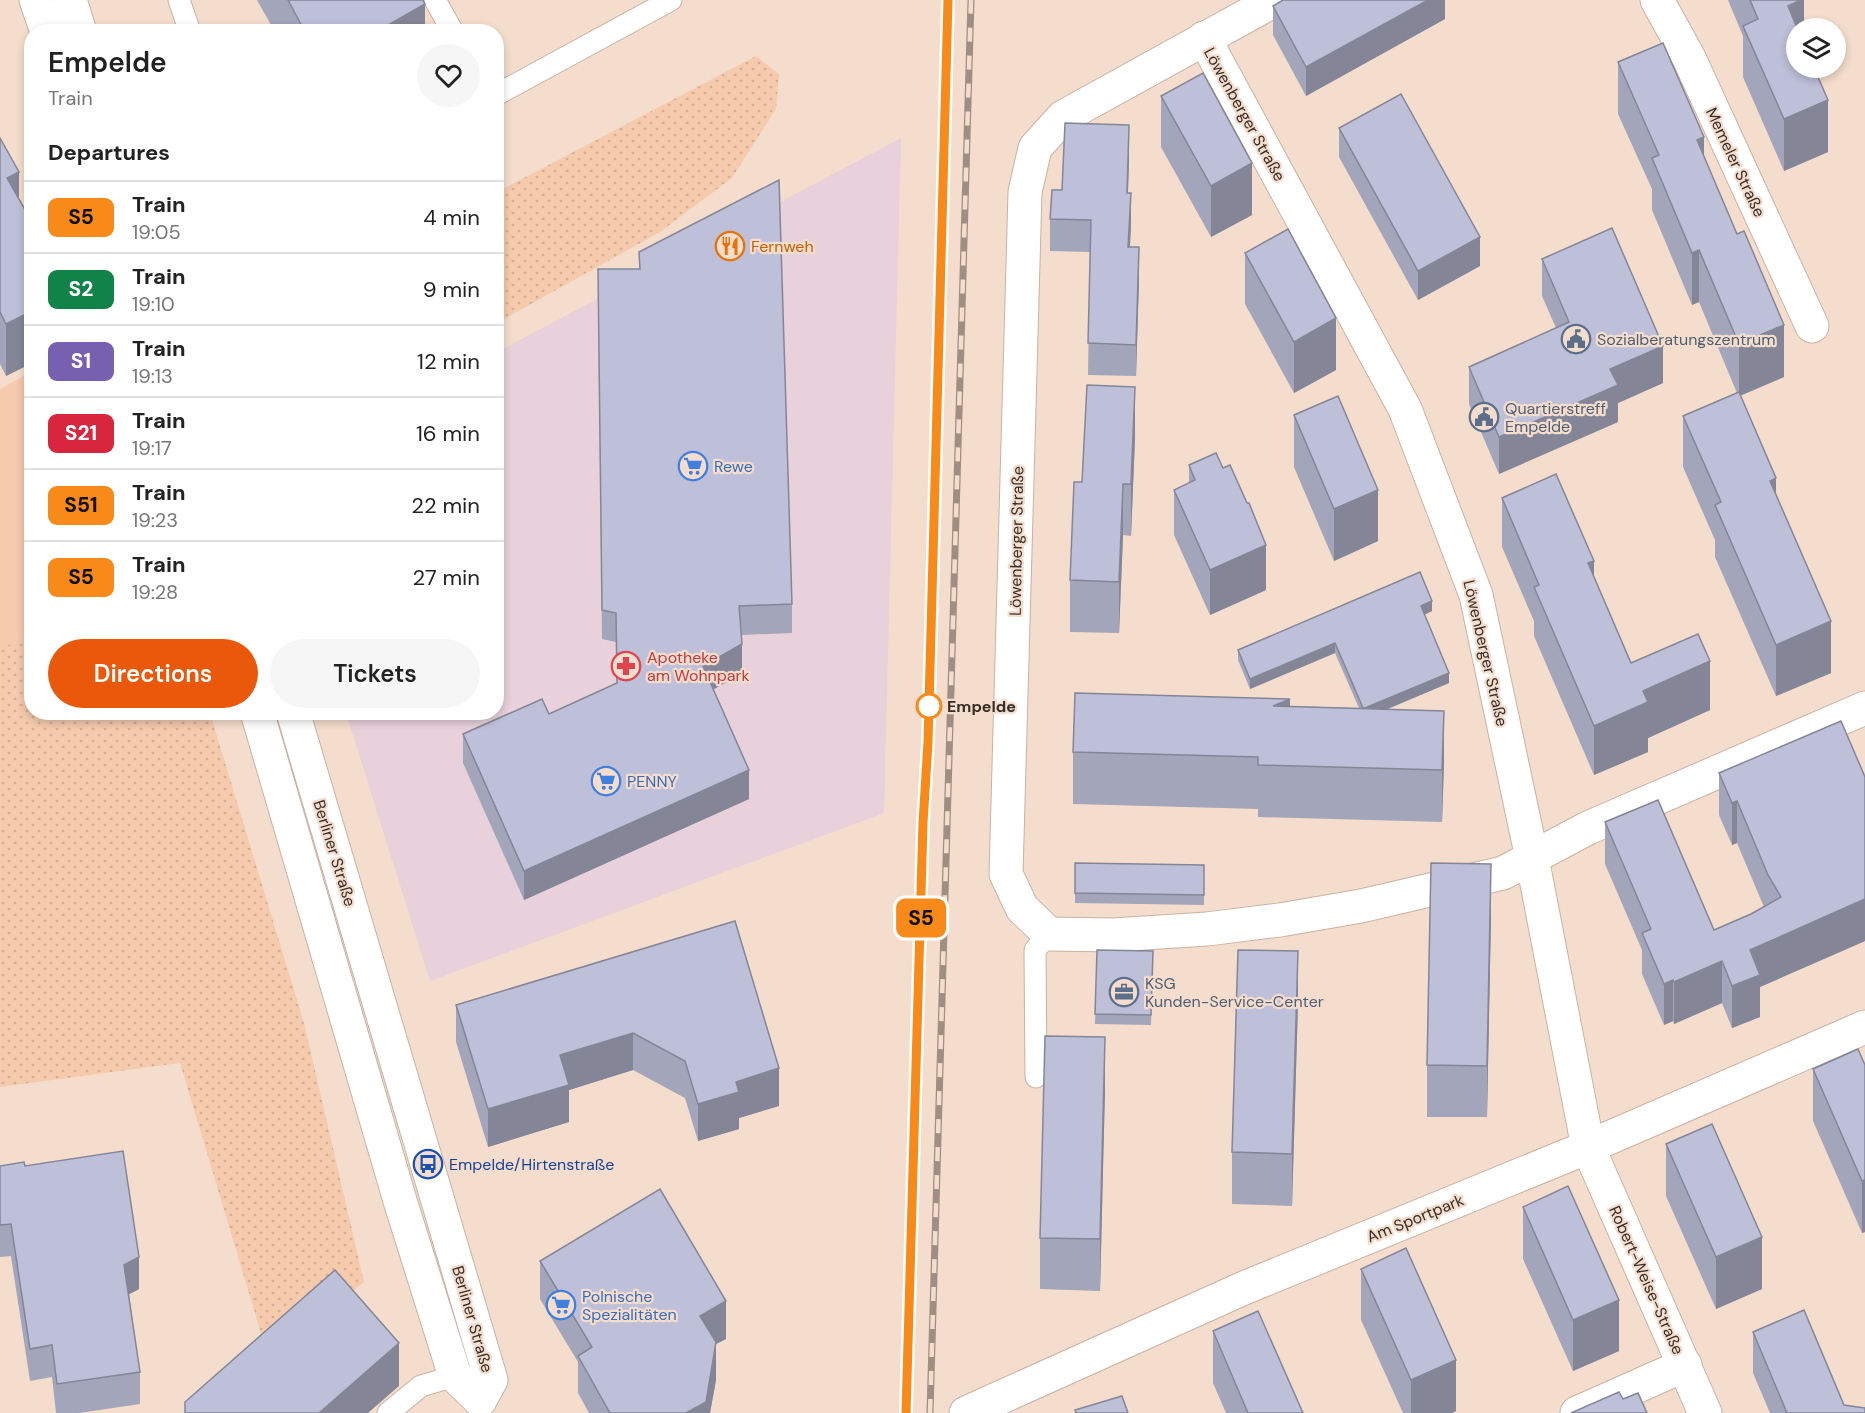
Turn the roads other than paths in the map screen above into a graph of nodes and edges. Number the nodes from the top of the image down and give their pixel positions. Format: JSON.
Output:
{"nodes":[{"id":1,"x":36,"y":0,"type":"edge"},
{"id":2,"x":70,"y":0,"type":"edge"},
{"id":3,"x":179,"y":0,"type":"edge"},
{"id":4,"x":435,"y":0,"type":"edge"},
{"id":5,"x":671,"y":0,"type":"edge"},
{"id":6,"x":1275,"y":0,"type":"edge"},
{"id":7,"x":1657,"y":0,"type":"edge"},
{"id":8,"x":44,"y":24,"type":"edge"},
{"id":9,"x":78,"y":24,"type":"edge"},
{"id":10,"x":187,"y":24,"type":"edge"},
{"id":11,"x":448,"y":24,"type":"edge"},
{"id":12,"x":1204,"y":38,"type":"junction"},
{"id":13,"x":504,"y":91,"type":"edge"},
{"id":14,"x":1812,"y":326,"type":"dead end"},
{"id":15,"x":1865,"y":708,"type":"edge"},
{"id":16,"x":259,"y":720,"type":"edge"},
{"id":17,"x":295,"y":720,"type":"edge"},
{"id":18,"x":1532,"y":858,"type":"junction"},
{"id":19,"x":1049,"y":934,"type":"junction"},
{"id":20,"x":1865,"y":1027,"type":"edge"},
{"id":21,"x":1036,"y":1077,"type":"dead end"},
{"id":22,"x":1588,"y":1147,"type":"junction"},
{"id":23,"x":1684,"y":1365,"type":"junction"},
{"id":24,"x":455,"y":1376,"type":"junction"},
{"id":25,"x":482,"y":1406,"type":"edge"},
{"id":26,"x":388,"y":1413,"type":"edge"},
{"id":27,"x":966,"y":1413,"type":"edge"},
{"id":28,"x":1577,"y":1413,"type":"edge"},
{"id":29,"x":1705,"y":1413,"type":"edge"}],
"edges":[{"from":1,"to":8,"type":"street"},
{"from":2,"to":9,"type":"street"},
{"from":3,"to":10,"type":"lane"},
{"from":4,"to":11,"type":"lane"},
{"from":5,"to":13,"type":"lane"},
{"from":6,"to":12,"type":"street"},
{"from":7,"to":14,"type":"street","name":"Memeler Straße"},
{"from":12,"to":18,"type":"street","name":"Löwenberger Straße"},
{"from":12,"to":19,"type":"street","name":"Löwenberger Straße"},
{"from":15,"to":18,"type":"street"},
{"from":16,"to":24,"type":"street","name":"Berliner Straße"},
{"from":17,"to":25,"type":"street","name":"Berliner Straße"},
{"from":18,"to":19,"type":"street"},
{"from":18,"to":22,"type":"street","name":"Löwenberger Straße"},
{"from":19,"to":21,"type":"lane"},
{"from":20,"to":22,"type":"street","name":"Am Sportpark"},
{"from":22,"to":23,"type":"street","name":"Robert-Weise-Straße"},
{"from":22,"to":27,"type":"street","name":"Am Sportpark"},
{"from":23,"to":28,"type":"street"},
{"from":23,"to":29,"type":"street","name":"Robert-Weise-Straße"},
{"from":24,"to":25,"type":"street","name":"Berliner Straße"},
{"from":24,"to":26,"type":"lane"}]}
